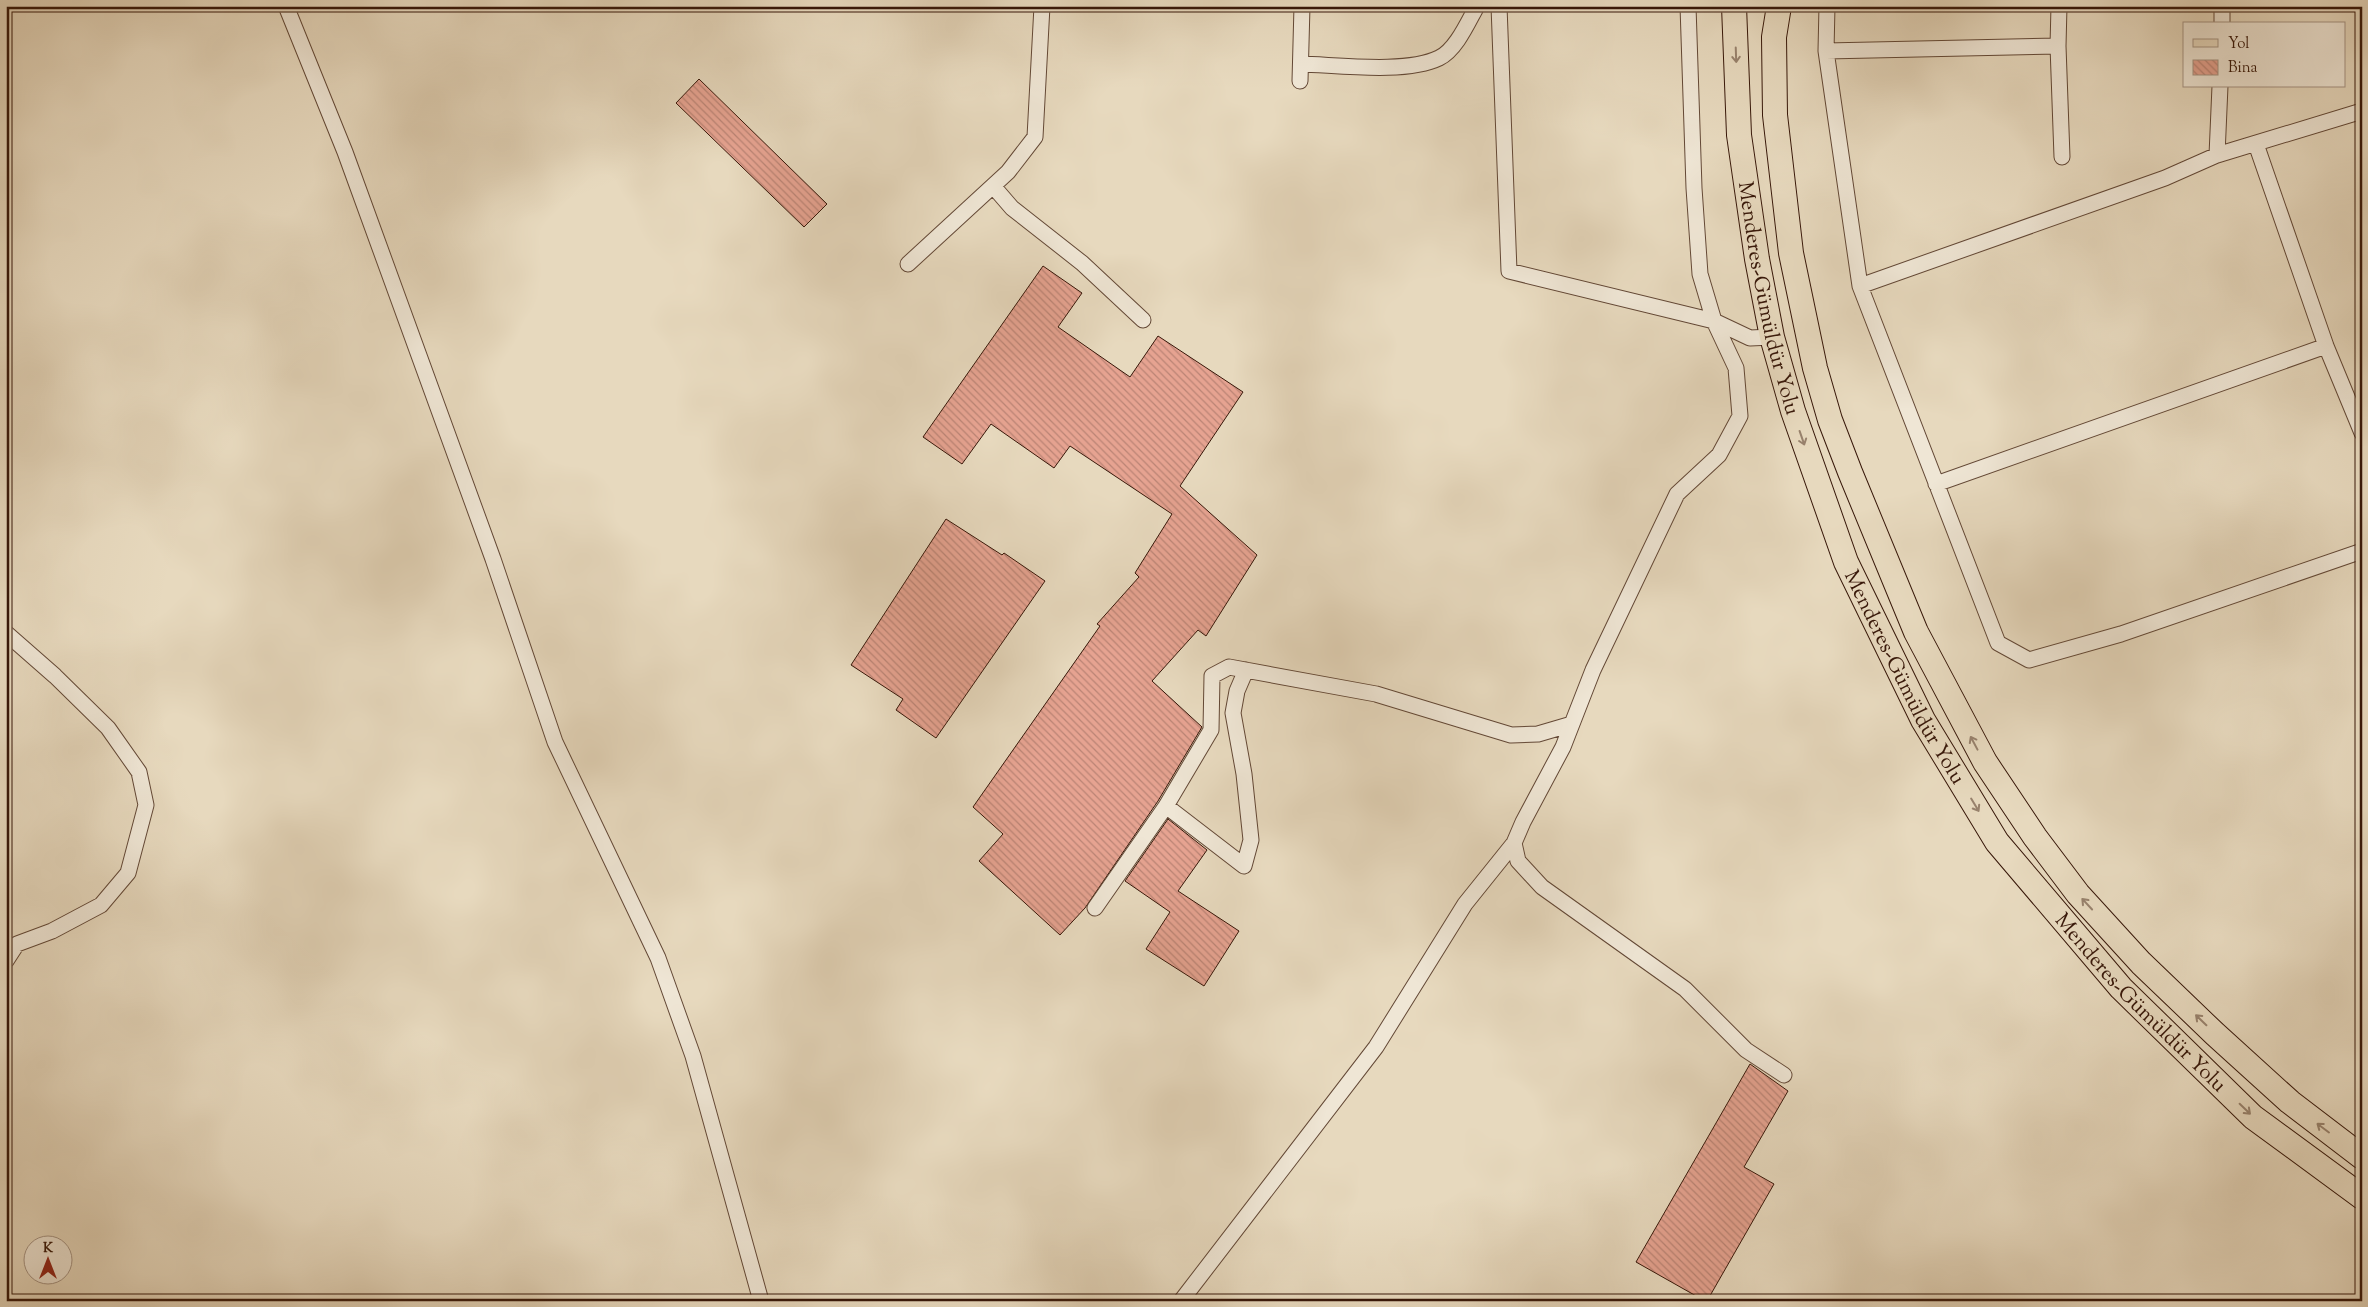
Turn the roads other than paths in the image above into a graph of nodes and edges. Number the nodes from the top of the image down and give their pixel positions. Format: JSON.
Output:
{"nodes":[{"id":1,"x":286,"y":6,"type":"edge"},
{"id":2,"x":1042,"y":6,"type":"edge"},
{"id":3,"x":1302,"y":6,"type":"edge"},
{"id":4,"x":1477,"y":6,"type":"edge"},
{"id":5,"x":1499,"y":6,"type":"edge"},
{"id":6,"x":1688,"y":6,"type":"edge"},
{"id":7,"x":1734,"y":6,"type":"edge"},
{"id":8,"x":1779,"y":6,"type":"edge"},
{"id":9,"x":1827,"y":6,"type":"edge"},
{"id":10,"x":2059,"y":6,"type":"edge"},
{"id":11,"x":2222,"y":6,"type":"edge"},
{"id":12,"x":2222,"y":22,"type":"edge"},
{"id":13,"x":2058,"y":46,"type":"junction"},
{"id":14,"x":1826,"y":50,"type":"junction"},
{"id":15,"x":1301,"y":64,"type":"junction"},
{"id":16,"x":1300,"y":81,"type":"dead end"},
{"id":17,"x":2220,"y":88,"type":"edge"},
{"id":18,"x":2362,"y":111,"type":"edge"},
{"id":19,"x":2256,"y":144,"type":"junction"},
{"id":20,"x":2217,"y":156,"type":"junction"},
{"id":21,"x":2062,"y":157,"type":"dead end"},
{"id":22,"x":993,"y":186,"type":"junction"},
{"id":23,"x":908,"y":264,"type":"dead end"},
{"id":24,"x":1860,"y":286,"type":"junction"},
{"id":25,"x":1143,"y":320,"type":"dead end"},
{"id":26,"x":1714,"y":321,"type":"junction"},
{"id":27,"x":1772,"y":337,"type":"junction"},
{"id":28,"x":2326,"y":346,"type":"junction"},
{"id":29,"x":2362,"y":433,"type":"edge"},
{"id":30,"x":1936,"y":484,"type":"junction"},
{"id":31,"x":2362,"y":551,"type":"edge"},
{"id":32,"x":6,"y":633,"type":"edge"},
{"id":33,"x":1246,"y":670,"type":"junction"},
{"id":34,"x":1572,"y":724,"type":"junction"},
{"id":35,"x":1166,"y":806,"type":"junction"},
{"id":36,"x":1514,"y":843,"type":"junction"},
{"id":37,"x":1095,"y":908,"type":"dead end"},
{"id":38,"x":6,"y":961,"type":"edge"},
{"id":39,"x":1784,"y":1075,"type":"dead end"},
{"id":40,"x":2362,"y":1157,"type":"edge"},
{"id":41,"x":2362,"y":1197,"type":"edge"},
{"id":42,"x":761,"y":1301,"type":"edge"},
{"id":43,"x":1181,"y":1301,"type":"edge"}],
"edges":[{"from":1,"to":42,"type":"street"},
{"from":2,"to":22,"type":"street"},
{"from":3,"to":15,"type":"street"},
{"from":4,"to":15,"type":"street"},
{"from":5,"to":26,"type":"street"},
{"from":6,"to":26,"type":"street"},
{"from":7,"to":27,"type":"main road","name":"Menderes-Gümüldür Yolu","one_way":true},
{"from":40,"to":8,"type":"main road","name":"Menderes-Gümüldür Yolu","one_way":true},
{"from":9,"to":14,"type":"street"},
{"from":10,"to":13,"type":"street"},
{"from":11,"to":12,"type":"street"},
{"from":13,"to":14,"type":"street"},
{"from":13,"to":21,"type":"street"},
{"from":14,"to":24,"type":"street"},
{"from":15,"to":16,"type":"street"},
{"from":17,"to":20,"type":"street"},
{"from":18,"to":19,"type":"street"},
{"from":19,"to":20,"type":"street"},
{"from":19,"to":28,"type":"street"},
{"from":20,"to":24,"type":"street"},
{"from":22,"to":23,"type":"street"},
{"from":22,"to":25,"type":"street"},
{"from":24,"to":30,"type":"street"},
{"from":26,"to":27,"type":"street"},
{"from":26,"to":34,"type":"street"},
{"from":27,"to":41,"type":"main road","name":"Menderes-Gümüldür Yolu","one_way":true},
{"from":28,"to":29,"type":"street"},
{"from":28,"to":30,"type":"street"},
{"from":30,"to":31,"type":"street"},
{"from":32,"to":38,"type":"street"},
{"from":33,"to":34,"type":"street"},
{"from":33,"to":35,"type":"street"},
{"from":33,"to":35,"type":"street"},
{"from":34,"to":36,"type":"street"},
{"from":35,"to":37,"type":"street"},
{"from":36,"to":39,"type":"street"},
{"from":36,"to":43,"type":"street"}]}
